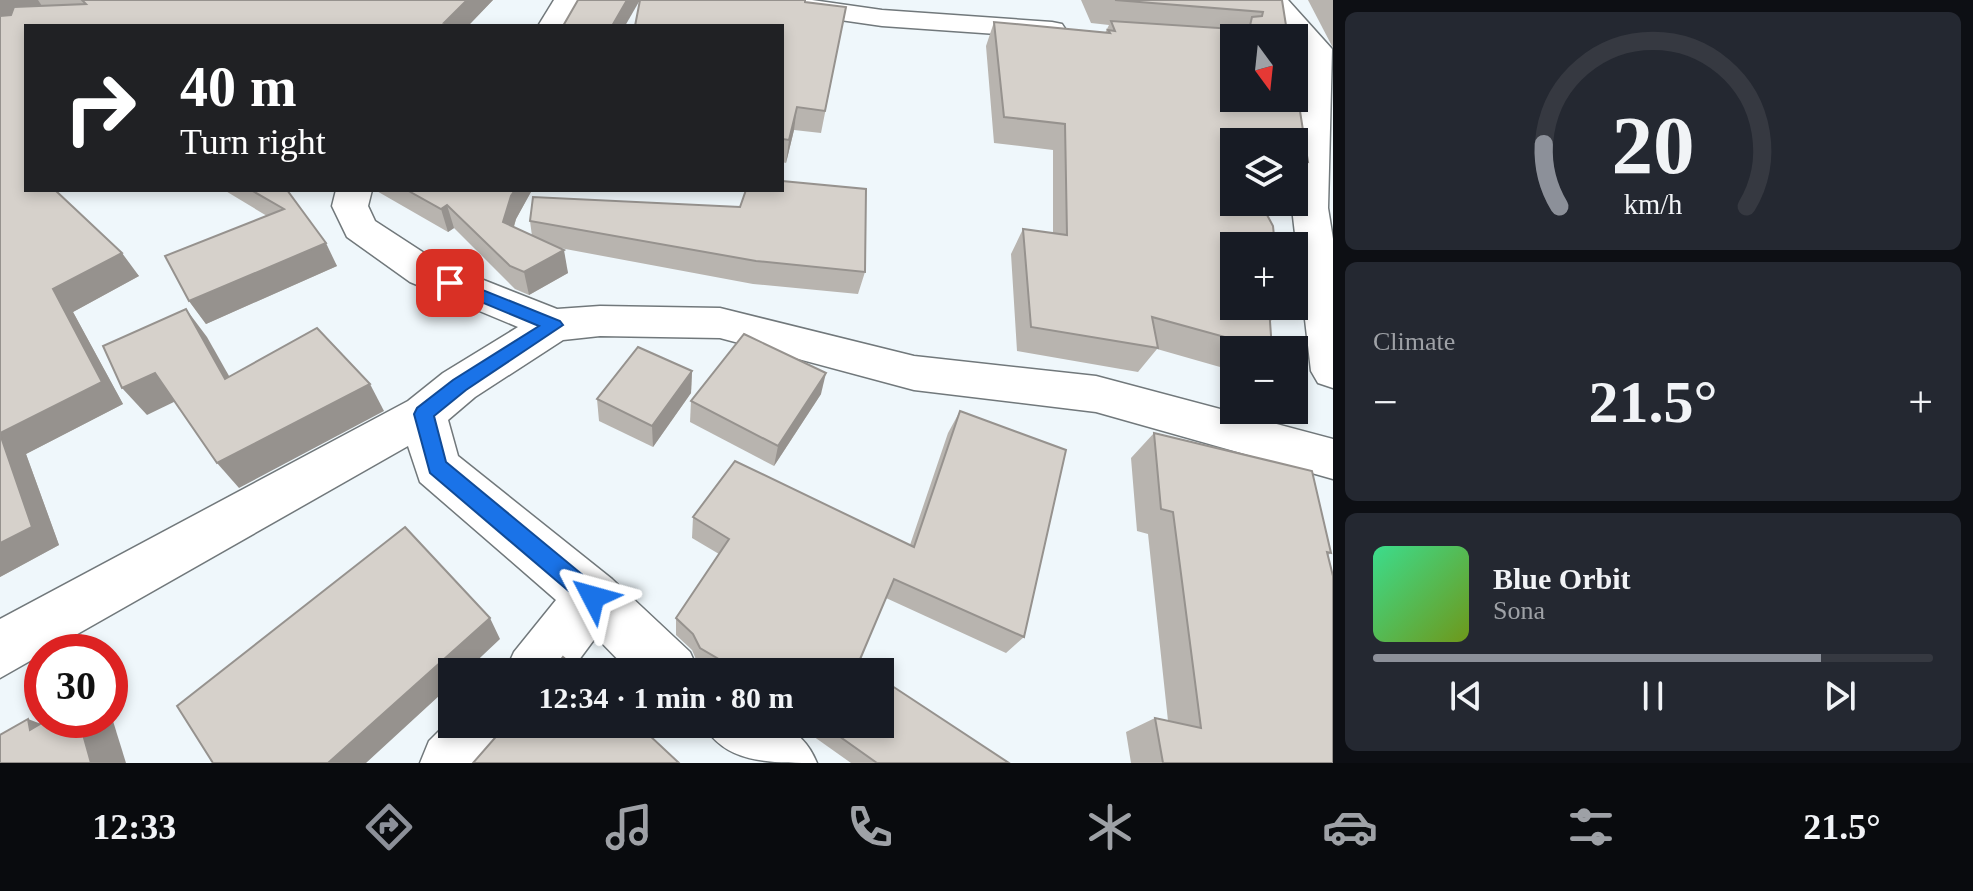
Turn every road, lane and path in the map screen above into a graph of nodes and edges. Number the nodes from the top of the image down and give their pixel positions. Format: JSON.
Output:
{"nodes":[{"id":1,"x":567,"y":0,"type":"edge"},
{"id":2,"x":756,"y":0,"type":"edge"},
{"id":3,"x":1274,"y":0,"type":"edge"},
{"id":4,"x":553,"y":24,"type":"edge"},
{"id":5,"x":1081,"y":32,"type":"edge"},
{"id":6,"x":1315,"y":49,"type":"edge"},
{"id":7,"x":349,"y":192,"type":"edge"},
{"id":8,"x":1323,"y":243,"type":"edge"},
{"id":9,"x":554,"y":325,"type":"junction"},
{"id":10,"x":1333,"y":371,"type":"edge"},
{"id":11,"x":424,"y":414,"type":"junction"},
{"id":12,"x":1333,"y":459,"type":"edge"},
{"id":13,"x":593,"y":597,"type":"junction"},
{"id":14,"x":0,"y":650,"type":"edge"},
{"id":15,"x":545,"y":658,"type":"edge"},
{"id":16,"x":656,"y":658,"type":"edge"},
{"id":17,"x":475,"y":738,"type":"edge"},
{"id":18,"x":752,"y":738,"type":"edge"},
{"id":19,"x":451,"y":763,"type":"edge"},
{"id":20,"x":786,"y":763,"type":"edge"}],
"edges":[{"from":1,"to":4,"type":"street"},
{"from":2,"to":5,"type":"street"},
{"from":3,"to":6,"type":"street"},
{"from":6,"to":8,"type":"street"},
{"from":7,"to":9,"type":"street"},
{"from":8,"to":10,"type":"street"},
{"from":9,"to":11,"type":"street"},
{"from":9,"to":12,"type":"street"},
{"from":11,"to":13,"type":"street"},
{"from":11,"to":14,"type":"street"},
{"from":13,"to":15,"type":"street"},
{"from":13,"to":16,"type":"street"},
{"from":17,"to":19,"type":"street"},
{"from":18,"to":20,"type":"street"}]}
